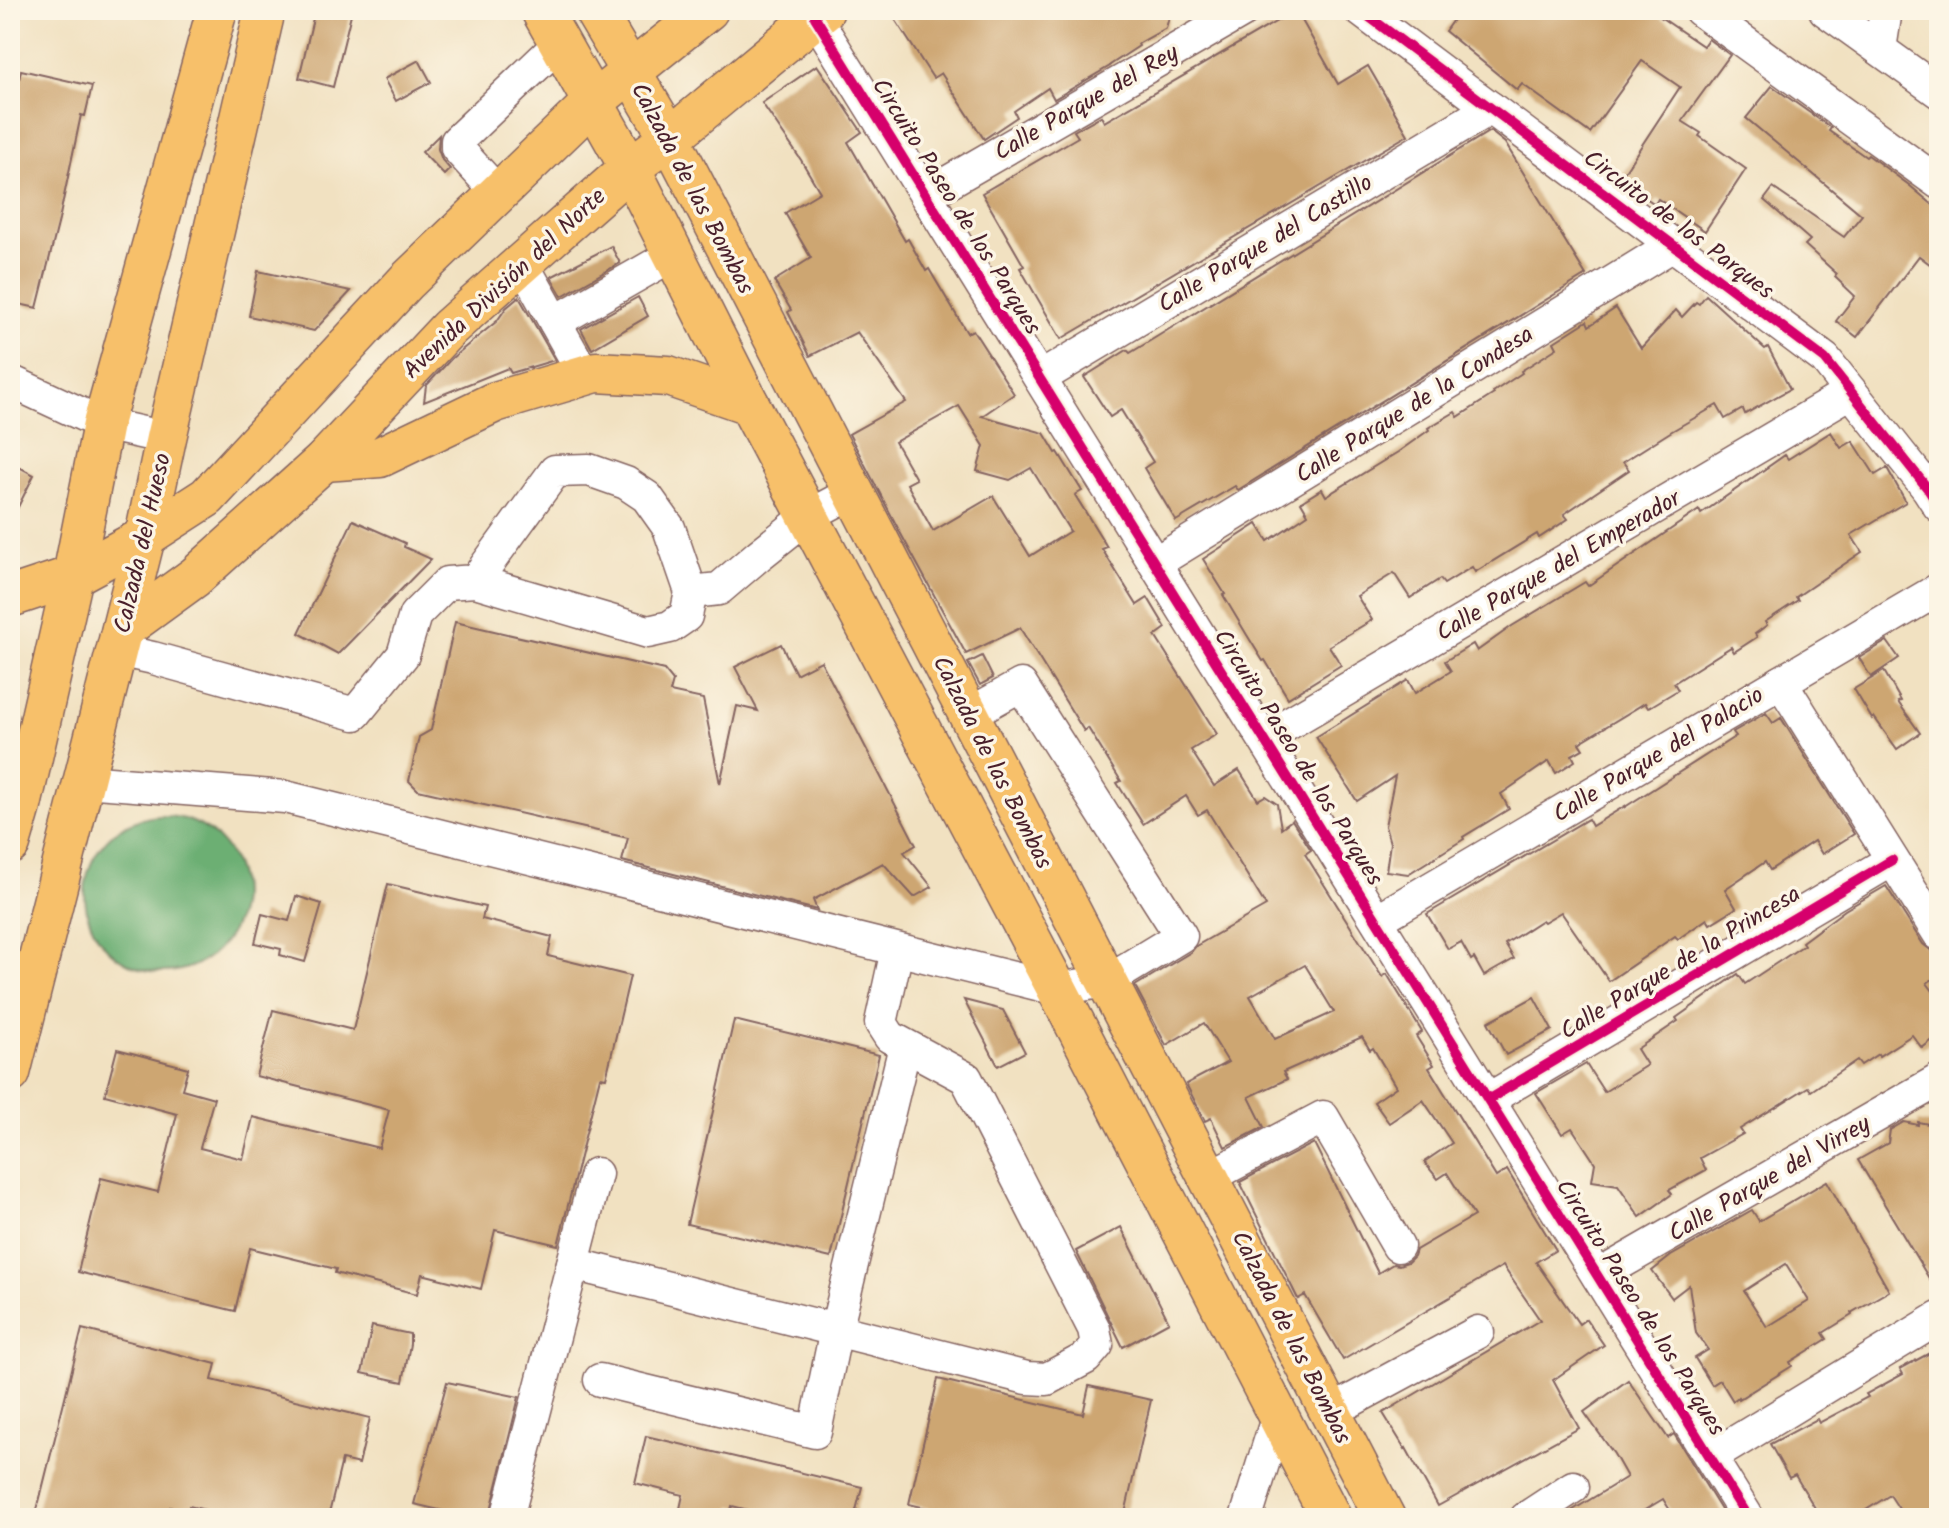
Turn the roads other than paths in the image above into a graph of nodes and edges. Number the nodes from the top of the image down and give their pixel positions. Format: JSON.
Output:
{"nodes":[{"id":1,"x":217,"y":10,"type":"edge"},
{"id":2,"x":265,"y":10,"type":"edge"},
{"id":3,"x":594,"y":10,"type":"edge"},
{"id":4,"x":708,"y":10,"type":"edge"},
{"id":5,"x":1245,"y":10,"type":"edge"},
{"id":6,"x":1360,"y":10,"type":"edge"},
{"id":7,"x":1700,"y":10,"type":"edge"},
{"id":8,"x":1825,"y":10,"type":"edge"},
{"id":9,"x":1886,"y":10,"type":"edge"},
{"id":10,"x":820,"y":13,"type":"edge"},
{"id":11,"x":550,"y":27,"type":"edge"},
{"id":12,"x":1880,"y":49,"type":"junction"},
{"id":13,"x":631,"y":73,"type":"junction"},
{"id":14,"x":1939,"y":92,"type":"edge"},
{"id":15,"x":592,"y":103,"type":"junction"},
{"id":16,"x":1491,"y":108,"type":"junction"},
{"id":17,"x":670,"y":138,"type":"junction"},
{"id":18,"x":630,"y":168,"type":"junction"},
{"id":19,"x":1939,"y":183,"type":"edge"},
{"id":20,"x":498,"y":193,"type":"junction"},
{"id":21,"x":926,"y":195,"type":"junction"},
{"id":22,"x":1673,"y":245,"type":"junction"},
{"id":23,"x":674,"y":254,"type":"junction"},
{"id":24,"x":522,"y":263,"type":"junction"},
{"id":25,"x":555,"y":322,"type":"junction"},
{"id":26,"x":585,"y":376,"type":"junction"},
{"id":27,"x":1040,"y":378,"type":"junction"},
{"id":28,"x":24,"y":388,"type":"edge"},
{"id":29,"x":1851,"y":392,"type":"junction"},
{"id":30,"x":749,"y":404,"type":"junction"},
{"id":31,"x":100,"y":434,"type":"junction"},
{"id":32,"x":163,"y":449,"type":"junction"},
{"id":33,"x":324,"y":461,"type":"junction"},
{"id":34,"x":853,"y":492,"type":"junction"},
{"id":35,"x":1939,"y":506,"type":"edge"},
{"id":36,"x":808,"y":516,"type":"junction"},
{"id":37,"x":145,"y":537,"type":"junction"},
{"id":38,"x":1155,"y":563,"type":"junction"},
{"id":39,"x":73,"y":576,"type":"junction"},
{"id":40,"x":475,"y":581,"type":"junction"},
{"id":41,"x":1939,"y":589,"type":"edge"},
{"id":42,"x":691,"y":592,"type":"junction"},
{"id":43,"x":10,"y":597,"type":"edge"},
{"id":44,"x":120,"y":640,"type":"junction"},
{"id":45,"x":1781,"y":682,"type":"junction"},
{"id":46,"x":969,"y":714,"type":"junction"},
{"id":47,"x":1264,"y":738,"type":"junction"},
{"id":48,"x":84,"y":781,"type":"junction"},
{"id":49,"x":16,"y":808,"type":"edge"},
{"id":50,"x":10,"y":844,"type":"edge"},
{"id":51,"x":1892,"y":860,"type":"junction"},
{"id":52,"x":1377,"y":920,"type":"junction"},
{"id":53,"x":1939,"y":934,"type":"edge"},
{"id":54,"x":897,"y":950,"type":"junction"},
{"id":55,"x":1107,"y":981,"type":"junction"},
{"id":56,"x":1057,"y":989,"type":"junction"},
{"id":57,"x":905,"y":1046,"type":"junction"},
{"id":58,"x":10,"y":1073,"type":"edge"},
{"id":59,"x":1939,"y":1080,"type":"edge"},
{"id":60,"x":1489,"y":1099,"type":"junction"},
{"id":61,"x":596,"y":1174,"type":"dead end"},
{"id":62,"x":1209,"y":1177,"type":"junction"},
{"id":63,"x":1398,"y":1246,"type":"dead end"},
{"id":64,"x":573,"y":1264,"type":"junction"},
{"id":65,"x":1598,"y":1276,"type":"junction"},
{"id":66,"x":1939,"y":1318,"type":"edge"},
{"id":67,"x":836,"y":1330,"type":"junction"},
{"id":68,"x":1478,"y":1332,"type":"dead end"},
{"id":69,"x":600,"y":1380,"type":"dead end"},
{"id":70,"x":1330,"y":1412,"type":"junction"},
{"id":71,"x":1278,"y":1415,"type":"junction"},
{"id":72,"x":1711,"y":1457,"type":"junction"},
{"id":73,"x":1573,"y":1487,"type":"dead end"},
{"id":74,"x":507,"y":1518,"type":"edge"},
{"id":75,"x":1246,"y":1518,"type":"edge"},
{"id":76,"x":1331,"y":1518,"type":"edge"},
{"id":77,"x":1385,"y":1518,"type":"edge"},
{"id":78,"x":1526,"y":1518,"type":"edge"},
{"id":79,"x":1748,"y":1518,"type":"edge"}],
"edges":[{"from":1,"to":31,"type":"main road"},
{"from":2,"to":32,"type":"main road","name":"Calzada del Hueso"},
{"from":3,"to":13,"type":"main road","name":"Calzada de las Bombas"},
{"from":4,"to":13,"type":"main road"},
{"from":5,"to":21,"type":"street","name":"Calle Parque del Rey"},
{"from":6,"to":16,"type":"street","name":"Circuito de los Parques"},
{"from":7,"to":19,"type":"street"},
{"from":8,"to":12,"type":"street"},
{"from":9,"to":12,"type":"street"},
{"from":10,"to":17,"type":"main road","name":"Avenida División del Norte"},
{"from":10,"to":21,"type":"street","name":"Circuito Paseo de los Parques"},
{"from":11,"to":15,"type":"main road","name":"Calzada de las Bombas"},
{"from":11,"to":20,"type":"street"},
{"from":12,"to":14,"type":"street"},
{"from":13,"to":15,"type":"main road"},
{"from":13,"to":17,"type":"main road","name":"Calzada de las Bombas"},
{"from":15,"to":18,"type":"main road","name":"Calzada de las Bombas"},
{"from":15,"to":20,"type":"main road"},
{"from":16,"to":22,"type":"street","name":"Circuito de los Parques"},
{"from":16,"to":27,"type":"street","name":"Calle Parque del Castillo"},
{"from":17,"to":18,"type":"main road","name":"Avenida División del Norte"},
{"from":17,"to":34,"type":"main road","name":"Calzada de las Bombas"},
{"from":18,"to":23,"type":"main road","name":"Calzada de las Bombas"},
{"from":18,"to":24,"type":"main road","name":"Avenida División del Norte"},
{"from":20,"to":37,"type":"main road"},
{"from":21,"to":27,"type":"street","name":"Circuito Paseo de los Parques"},
{"from":22,"to":29,"type":"street","name":"Circuito de los Parques"},
{"from":22,"to":38,"type":"street","name":"Calle Parque de la Condesa"},
{"from":23,"to":25,"type":"street"},
{"from":23,"to":30,"type":"main road","name":"Calzada de las Bombas"},
{"from":24,"to":25,"type":"street"},
{"from":24,"to":33,"type":"main road","name":"Avenida División del Norte"},
{"from":25,"to":26,"type":"street"},
{"from":26,"to":30,"type":"main road"},
{"from":26,"to":33,"type":"main road"},
{"from":27,"to":38,"type":"street","name":"Circuito Paseo de los Parques"},
{"from":28,"to":31,"type":"street"},
{"from":29,"to":35,"type":"street","name":"Circuito de los Parques"},
{"from":29,"to":47,"type":"street","name":"Calle Parque del Emperador"},
{"from":30,"to":36,"type":"main road","name":"Calzada de las Bombas"},
{"from":31,"to":32,"type":"street"},
{"from":31,"to":39,"type":"main road"},
{"from":32,"to":37,"type":"main road","name":"Calzada del Hueso"},
{"from":33,"to":44,"type":"main road","name":"Avenida División del Norte"},
{"from":34,"to":36,"type":"street"},
{"from":34,"to":46,"type":"main road","name":"Calzada de las Bombas"},
{"from":36,"to":42,"type":"street"},
{"from":36,"to":56,"type":"main road","name":"Calzada de las Bombas"},
{"from":37,"to":39,"type":"main road"},
{"from":37,"to":44,"type":"main road","name":"Calzada del Hueso"},
{"from":38,"to":47,"type":"street","name":"Circuito Paseo de los Parques"},
{"from":39,"to":43,"type":"main road"},
{"from":39,"to":49,"type":"main road"},
{"from":40,"to":42,"type":"street"},
{"from":40,"to":42,"type":"street"},
{"from":40,"to":44,"type":"street"},
{"from":41,"to":45,"type":"street","name":"Calle Parque del Palacio"},
{"from":44,"to":48,"type":"main road","name":"Calzada del Hueso"},
{"from":45,"to":51,"type":"street"},
{"from":45,"to":52,"type":"street","name":"Calle Parque del Palacio"},
{"from":46,"to":55,"type":"main road","name":"Calzada de las Bombas"},
{"from":46,"to":55,"type":"street"},
{"from":47,"to":52,"type":"street","name":"Circuito Paseo de los Parques"},
{"from":48,"to":49,"type":"main road"},
{"from":48,"to":54,"type":"street"},
{"from":48,"to":58,"type":"main road","name":"Calzada del Hueso"},
{"from":49,"to":50,"type":"main road"},
{"from":51,"to":53,"type":"street"},
{"from":51,"to":60,"type":"street","name":"Calle Parque de la Princesa"},
{"from":52,"to":60,"type":"street","name":"Circuito Paseo de los Parques"},
{"from":54,"to":56,"type":"street"},
{"from":54,"to":57,"type":"street"},
{"from":55,"to":56,"type":"street"},
{"from":55,"to":62,"type":"main road","name":"Calzada de las Bombas"},
{"from":56,"to":71,"type":"main road","name":"Calzada de las Bombas"},
{"from":57,"to":67,"type":"street"},
{"from":57,"to":67,"type":"street"},
{"from":59,"to":65,"type":"street","name":"Calle Parque del Virrey"},
{"from":60,"to":65,"type":"street","name":"Circuito Paseo de los Parques"},
{"from":61,"to":64,"type":"street"},
{"from":62,"to":63,"type":"street"},
{"from":62,"to":70,"type":"main road","name":"Calzada de las Bombas"},
{"from":64,"to":67,"type":"street"},
{"from":64,"to":74,"type":"street"},
{"from":65,"to":72,"type":"street","name":"Circuito Paseo de los Parques"},
{"from":66,"to":72,"type":"street"},
{"from":67,"to":69,"type":"street"},
{"from":68,"to":70,"type":"street"},
{"from":70,"to":77,"type":"main road","name":"Calzada de las Bombas"},
{"from":71,"to":75,"type":"street"},
{"from":71,"to":76,"type":"main road","name":"Calzada de las Bombas"},
{"from":72,"to":79,"type":"street","name":"Circuito Paseo de los Parques"},
{"from":73,"to":78,"type":"street"}]}
